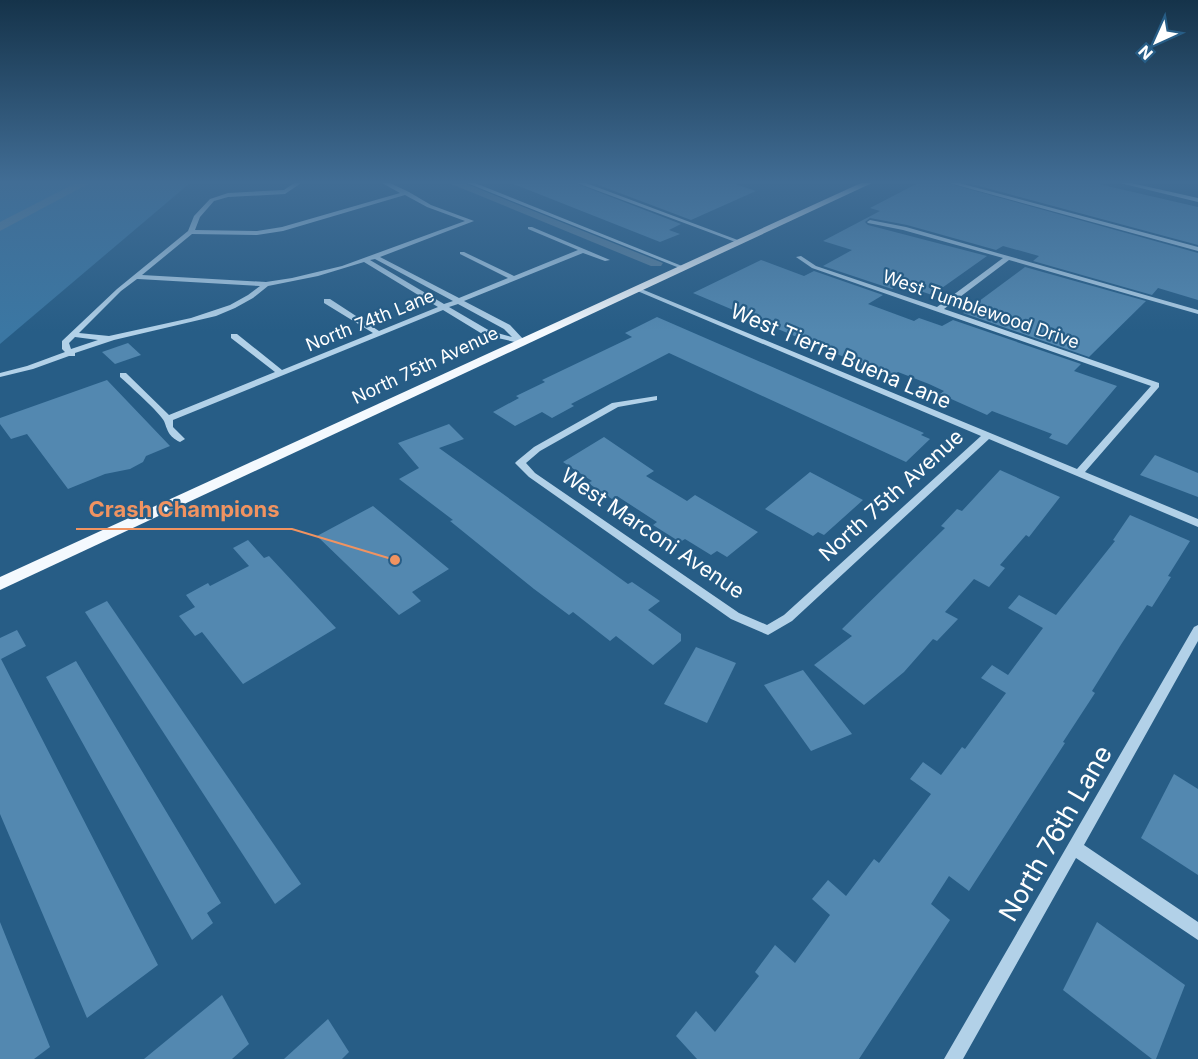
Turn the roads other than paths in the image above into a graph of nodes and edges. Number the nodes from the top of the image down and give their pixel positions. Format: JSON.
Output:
{"nodes":[{"id":1,"x":191,"y":232,"type":"edge"},
{"id":2,"x":219,"y":232,"type":"edge"},
{"id":3,"x":261,"y":232,"type":"edge"},
{"id":4,"x":439,"y":232,"type":"edge"},
{"id":5,"x":541,"y":232,"type":"edge"},
{"id":6,"x":594,"y":232,"type":"edge"},
{"id":7,"x":714,"y":232,"type":"edge"},
{"id":8,"x":761,"y":232,"type":"edge"},
{"id":9,"x":919,"y":232,"type":"edge"},
{"id":10,"x":1136,"y":232,"type":"edge"},
{"id":11,"x":740,"y":242,"type":"junction"},
{"id":12,"x":1198,"y":249,"type":"edge"},
{"id":13,"x":584,"y":250,"type":"junction"},
{"id":14,"x":462,"y":253,"type":"dead end"},
{"id":15,"x":374,"y":256,"type":"junction"},
{"id":16,"x":799,"y":257,"type":"dead end"},
{"id":17,"x":1008,"y":258,"type":"junction"},
{"id":18,"x":363,"y":259,"type":"junction"},
{"id":19,"x":607,"y":260,"type":"dead end"},
{"id":20,"x":684,"y":268,"type":"junction"},
{"id":21,"x":407,"y":271,"type":"junction"},
{"id":22,"x":138,"y":277,"type":"junction"},
{"id":23,"x":390,"y":278,"type":"junction"},
{"id":24,"x":515,"y":279,"type":"junction"},
{"id":25,"x":266,"y":284,"type":"junction"},
{"id":26,"x":637,"y":289,"type":"junction"},
{"id":27,"x":327,"y":301,"type":"dead end"},
{"id":28,"x":460,"y":301,"type":"junction"},
{"id":29,"x":444,"y":308,"type":"junction"},
{"id":30,"x":938,"y":310,"type":"junction"},
{"id":31,"x":1198,"y":312,"type":"edge"},
{"id":32,"x":379,"y":334,"type":"junction"},
{"id":33,"x":74,"y":335,"type":"junction"},
{"id":34,"x":234,"y":336,"type":"dead end"},
{"id":35,"x":111,"y":338,"type":"junction"},
{"id":36,"x":521,"y":342,"type":"junction"},
{"id":37,"x":72,"y":354,"type":"junction"},
{"id":38,"x":281,"y":373,"type":"junction"},
{"id":39,"x":2,"y":375,"type":"dead end"},
{"id":40,"x":123,"y":375,"type":"dead end"},
{"id":41,"x":654,"y":398,"type":"dead end"},
{"id":42,"x":168,"y":419,"type":"junction"},
{"id":43,"x":987,"y":436,"type":"junction"},
{"id":44,"x":180,"y":439,"type":"dead end"},
{"id":45,"x":1078,"y":474,"type":"junction"},
{"id":46,"x":1198,"y":523,"type":"edge"},
{"id":47,"x":0,"y":584,"type":"edge"},
{"id":48,"x":768,"y":630,"type":"joint"},
{"id":49,"x":1198,"y":630,"type":"edge"},
{"id":50,"x":1074,"y":847,"type":"junction"},
{"id":51,"x":1198,"y":932,"type":"edge"},
{"id":52,"x":953,"y":1059,"type":"edge"}],
"edges":[{"from":1,"to":22,"type":"street"},
{"from":2,"to":3,"type":"street"},
{"from":4,"to":15,"type":"street"},
{"from":5,"to":13,"type":"street"},
{"from":6,"to":20,"type":"street"},
{"from":7,"to":11,"type":"street"},
{"from":8,"to":11,"type":"main road","name":"North 75th Avenue"},
{"from":9,"to":17,"type":"street"},
{"from":10,"to":12,"type":"street"},
{"from":11,"to":20,"type":"main road","name":"North 75th Avenue"},
{"from":13,"to":19,"type":"street"},
{"from":13,"to":24,"type":"street","name":"North 74th Lane"},
{"from":14,"to":24,"type":"street"},
{"from":15,"to":18,"type":"street"},
{"from":15,"to":21,"type":"street"},
{"from":16,"to":30,"type":"street","name":"West Tumblewood Drive"},
{"from":17,"to":30,"type":"street"},
{"from":17,"to":31,"type":"street"},
{"from":18,"to":23,"type":"street"},
{"from":18,"to":25,"type":"street"},
{"from":20,"to":26,"type":"main road","name":"North 75th Avenue"},
{"from":21,"to":23,"type":"street"},
{"from":21,"to":28,"type":"street"},
{"from":22,"to":25,"type":"street"},
{"from":22,"to":33,"type":"street"},
{"from":23,"to":29,"type":"street"},
{"from":24,"to":28,"type":"street","name":"North 74th Lane"},
{"from":25,"to":35,"type":"street"},
{"from":26,"to":36,"type":"main road","name":"North 75th Avenue"},
{"from":26,"to":43,"type":"street","name":"West Tierra Buena Lane"},
{"from":27,"to":32,"type":"street"},
{"from":28,"to":29,"type":"street","name":"North 74th Lane"},
{"from":28,"to":36,"type":"street"},
{"from":29,"to":32,"type":"street","name":"North 74th Lane"},
{"from":29,"to":36,"type":"street"},
{"from":30,"to":45,"type":"street","name":"West Tumblewood Drive"},
{"from":32,"to":38,"type":"street","name":"North 74th Lane"},
{"from":33,"to":35,"type":"street"},
{"from":33,"to":37,"type":"street"},
{"from":34,"to":38,"type":"street"},
{"from":35,"to":37,"type":"street"},
{"from":36,"to":47,"type":"main road","name":"North 75th Avenue"},
{"from":37,"to":39,"type":"street"},
{"from":38,"to":42,"type":"street","name":"North 74th Lane"},
{"from":40,"to":42,"type":"street"},
{"from":41,"to":48,"type":"street","name":"West Marconi Avenue"},
{"from":42,"to":44,"type":"street"},
{"from":43,"to":45,"type":"street","name":"West Tierra Buena Lane"},
{"from":43,"to":48,"type":"street","name":"North 75th Avenue"},
{"from":45,"to":46,"type":"street","name":"West Tierra Buena Lane"},
{"from":49,"to":50,"type":"street","name":"North 76th Lane"},
{"from":50,"to":51,"type":"street"},
{"from":50,"to":52,"type":"street","name":"North 76th Lane"}]}
